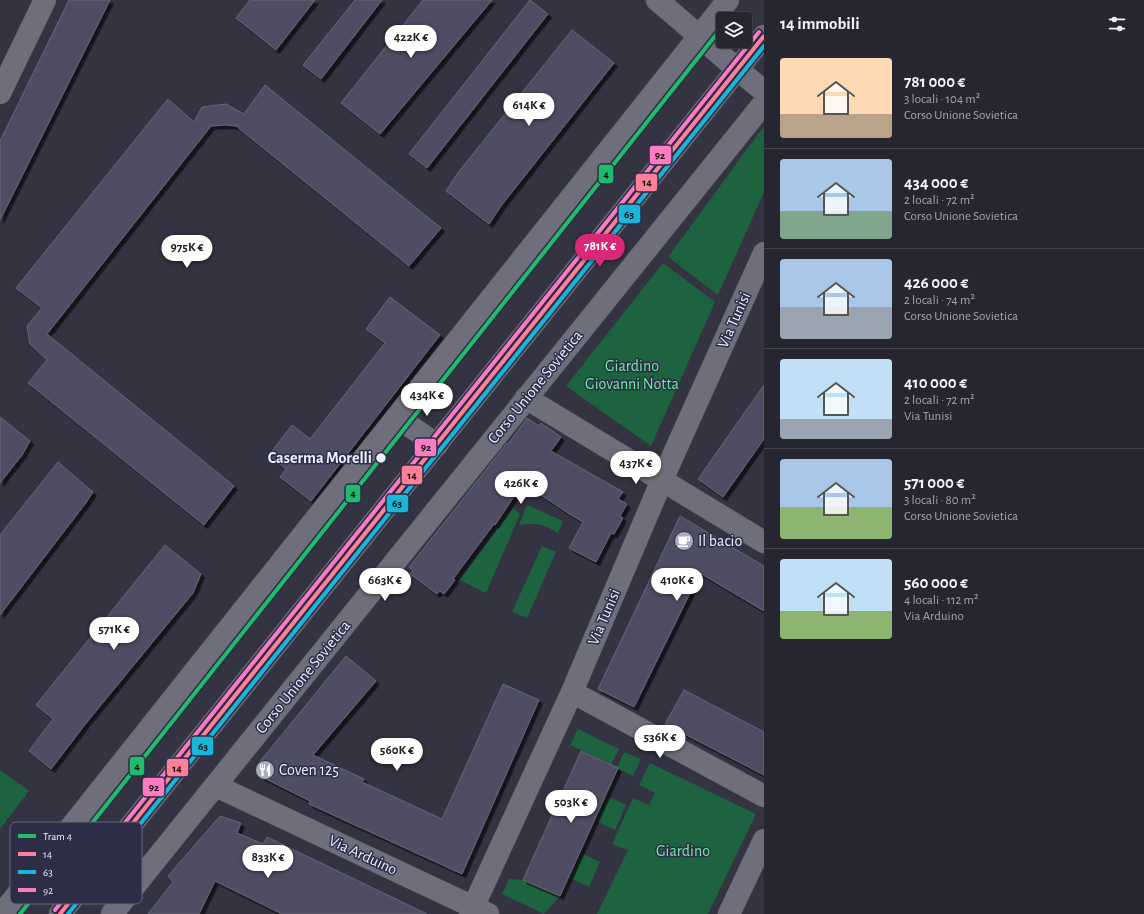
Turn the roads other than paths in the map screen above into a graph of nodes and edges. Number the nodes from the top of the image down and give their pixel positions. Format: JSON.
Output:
{"nodes":[{"id":1,"x":45,"y":0,"type":"edge"},
{"id":2,"x":657,"y":0,"type":"edge"},
{"id":3,"x":728,"y":0,"type":"edge"},
{"id":4,"x":700,"y":36,"type":"junction"},
{"id":5,"x":764,"y":36,"type":"edge"},
{"id":6,"x":738,"y":70,"type":"junction"},
{"id":7,"x":764,"y":91,"type":"edge"},
{"id":8,"x":0,"y":93,"type":"edge"},
{"id":9,"x":764,"y":103,"type":"edge"},
{"id":10,"x":764,"y":253,"type":"edge"},
{"id":11,"x":526,"y":398,"type":"junction"},
{"id":12,"x":397,"y":417,"type":"junction"},
{"id":13,"x":437,"y":444,"type":"junction"},
{"id":14,"x":662,"y":480,"type":"junction"},
{"id":15,"x":764,"y":542,"type":"edge"},
{"id":16,"x":572,"y":692,"type":"junction"},
{"id":17,"x":216,"y":786,"type":"junction"},
{"id":18,"x":764,"y":796,"type":"edge"},
{"id":19,"x":75,"y":822,"type":"edge"},
{"id":20,"x":134,"y":822,"type":"edge"},
{"id":21,"x":764,"y":840,"type":"edge"},
{"id":22,"x":142,"y":877,"type":"edge"},
{"id":23,"x":10,"y":904,"type":"edge"},
{"id":24,"x":68,"y":904,"type":"edge"},
{"id":25,"x":120,"y":904,"type":"edge"},
{"id":26,"x":477,"y":912,"type":"edge"},
{"id":27,"x":2,"y":914,"type":"edge"},
{"id":28,"x":60,"y":914,"type":"edge"},
{"id":29,"x":112,"y":914,"type":"edge"},
{"id":30,"x":729,"y":914,"type":"edge"}],
"edges":[{"from":1,"to":8,"type":"street"},
{"from":2,"to":4,"type":"street"},
{"from":3,"to":4,"type":"street"},
{"from":4,"to":6,"type":"street"},
{"from":4,"to":12,"type":"street"},
{"from":5,"to":6,"type":"main road"},
{"from":6,"to":7,"type":"street"},
{"from":6,"to":13,"type":"main road"},
{"from":9,"to":11,"type":"street","name":"Corso Unione Sovietica"},
{"from":10,"to":14,"type":"street","name":"Via Tunisi"},
{"from":11,"to":14,"type":"street"},
{"from":11,"to":17,"type":"street","name":"Corso Unione Sovietica"},
{"from":12,"to":13,"type":"street"},
{"from":12,"to":19,"type":"street"},
{"from":13,"to":20,"type":"main road"},
{"from":14,"to":15,"type":"street"},
{"from":14,"to":16,"type":"street","name":"Via Tunisi"},
{"from":16,"to":18,"type":"street"},
{"from":16,"to":26,"type":"street","name":"Via Tunisi"},
{"from":17,"to":22,"type":"street","name":"Corso Unione Sovietica"},
{"from":17,"to":26,"type":"street","name":"Via Arduino"},
{"from":21,"to":30,"type":"street"},
{"from":23,"to":27,"type":"street"},
{"from":24,"to":28,"type":"main road"},
{"from":25,"to":29,"type":"street","name":"Corso Unione Sovietica"}]}
